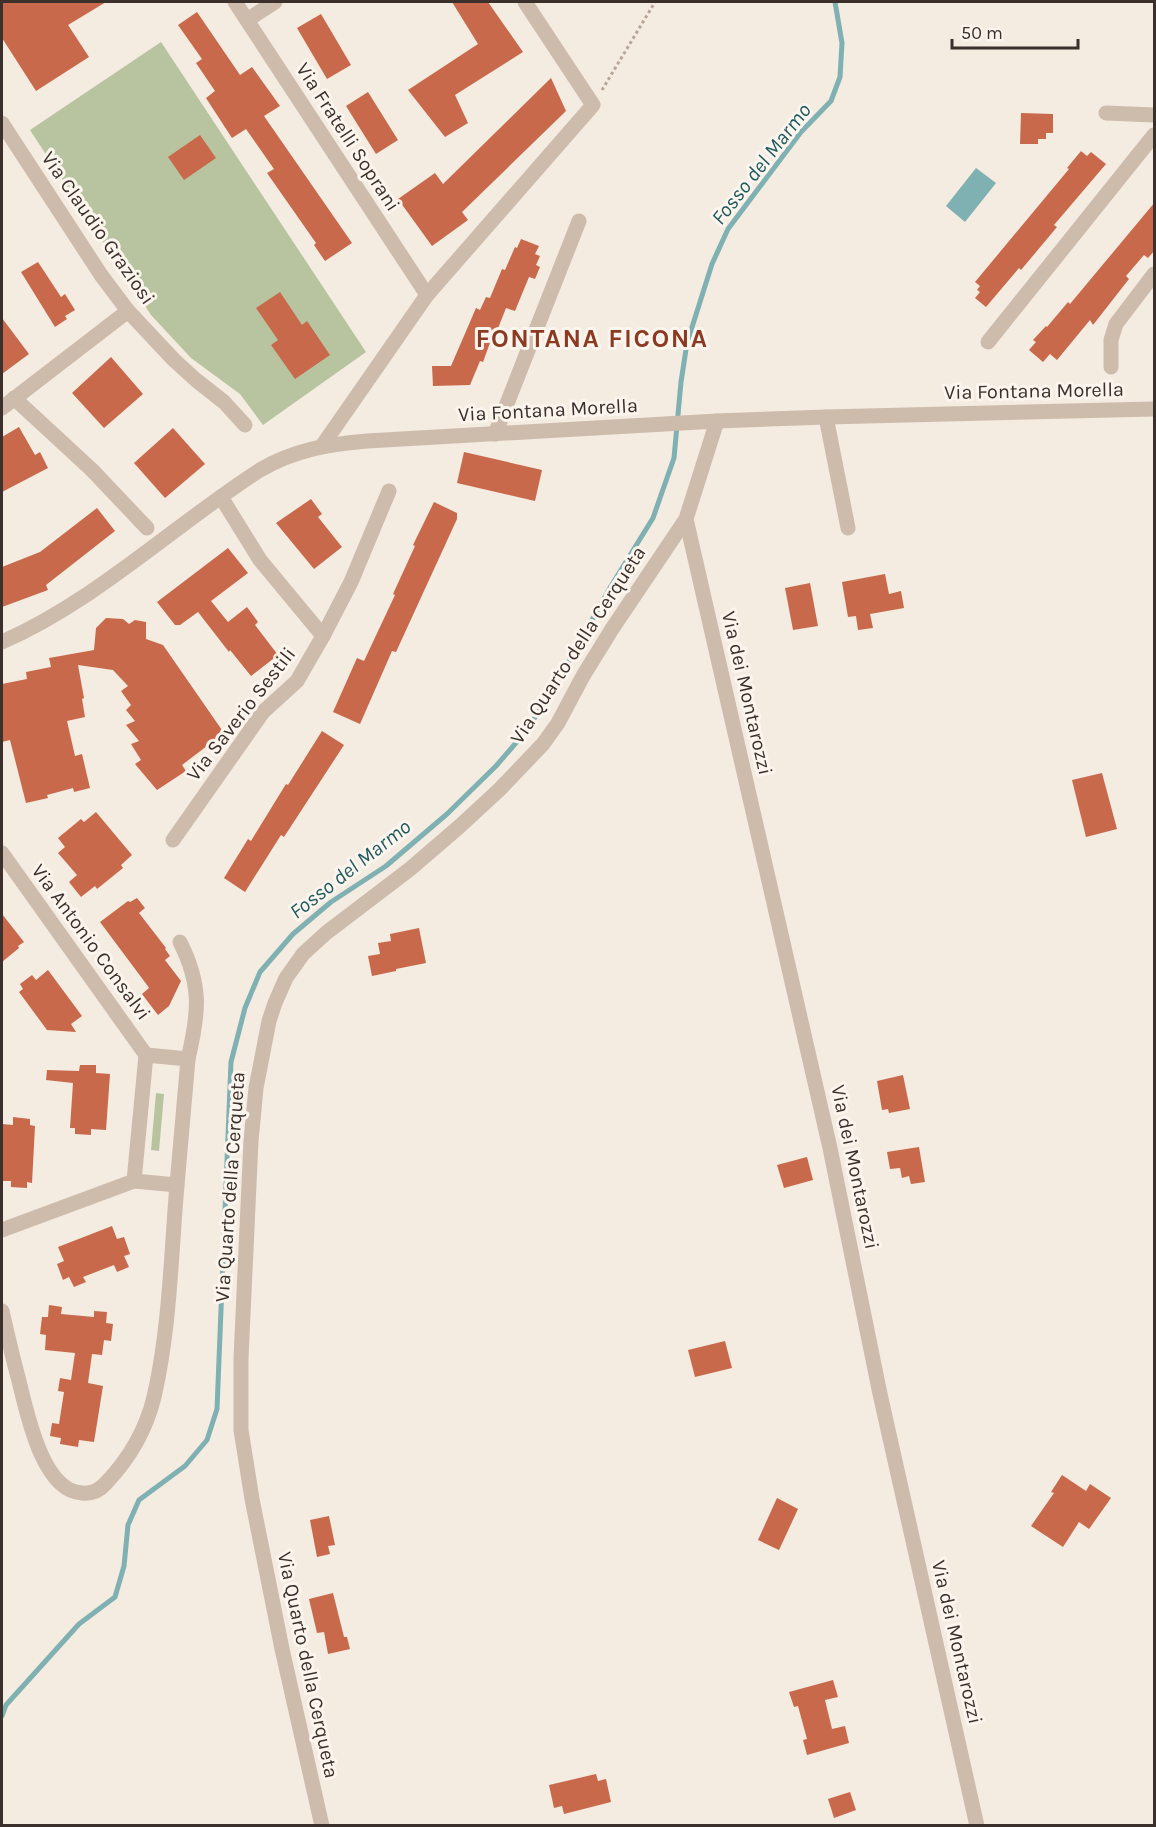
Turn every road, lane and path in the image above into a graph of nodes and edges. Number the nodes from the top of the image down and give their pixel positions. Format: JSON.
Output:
{"nodes":[{"id":1,"x":235,"y":2,"type":"edge"},
{"id":2,"x":275,"y":2,"type":"edge"},
{"id":3,"x":525,"y":2,"type":"edge"},
{"id":4,"x":655,"y":2,"type":"edge"},
{"id":5,"x":247,"y":20,"type":"junction"},
{"id":6,"x":590,"y":100,"type":"junction"},
{"id":7,"x":1106,"y":113,"type":"dead end"},
{"id":8,"x":1155,"y":115,"type":"edge"},
{"id":9,"x":2,"y":123,"type":"edge"},
{"id":10,"x":1155,"y":135,"type":"edge"},
{"id":11,"x":579,"y":221,"type":"dead end"},
{"id":12,"x":1155,"y":274,"type":"edge"},
{"id":13,"x":427,"y":295,"type":"junction"},
{"id":14,"x":128,"y":311,"type":"junction"},
{"id":15,"x":988,"y":342,"type":"dead end"},
{"id":16,"x":1111,"y":367,"type":"dead end"},
{"id":17,"x":8,"y":403,"type":"edge"},
{"id":18,"x":1155,"y":409,"type":"edge"},
{"id":19,"x":826,"y":417,"type":"junction"},
{"id":20,"x":717,"y":421,"type":"junction"},
{"id":21,"x":245,"y":425,"type":"dead end"},
{"id":22,"x":495,"y":434,"type":"junction"},
{"id":23,"x":322,"y":446,"type":"junction"},
{"id":24,"x":389,"y":491,"type":"dead end"},
{"id":25,"x":221,"y":498,"type":"junction"},
{"id":26,"x":686,"y":519,"type":"junction"},
{"id":27,"x":147,"y":528,"type":"dead end"},
{"id":28,"x":848,"y":528,"type":"dead end"},
{"id":29,"x":323,"y":636,"type":"junction"},
{"id":30,"x":2,"y":642,"type":"edge"},
{"id":31,"x":173,"y":840,"type":"dead end"},
{"id":32,"x":2,"y":853,"type":"edge"},
{"id":33,"x":180,"y":942,"type":"dead end"},
{"id":34,"x":146,"y":1055,"type":"junction"},
{"id":35,"x":188,"y":1059,"type":"junction"},
{"id":36,"x":134,"y":1181,"type":"junction"},
{"id":37,"x":177,"y":1185,"type":"junction"},
{"id":38,"x":2,"y":1230,"type":"edge"},
{"id":39,"x":2,"y":1311,"type":"edge"},
{"id":40,"x":322,"y":1826,"type":"edge"},
{"id":41,"x":977,"y":1826,"type":"edge"}],
"edges":[{"from":1,"to":5,"type":"street","name":"Via Fratelli Soprani"},
{"from":2,"to":5,"type":"street"},
{"from":3,"to":6,"type":"street"},
{"from":4,"to":6,"type":"path"},
{"from":5,"to":13,"type":"street","name":"Via Fratelli Soprani"},
{"from":6,"to":13,"type":"street"},
{"from":7,"to":8,"type":"street"},
{"from":9,"to":14,"type":"street","name":"Via Claudio Graziosi"},
{"from":10,"to":15,"type":"street"},
{"from":11,"to":22,"type":"street"},
{"from":12,"to":16,"type":"street"},
{"from":13,"to":23,"type":"street"},
{"from":14,"to":17,"type":"street"},
{"from":14,"to":21,"type":"street","name":"Via Claudio Graziosi"},
{"from":17,"to":27,"type":"street"},
{"from":18,"to":19,"type":"street","name":"Via Fontana Morella"},
{"from":19,"to":20,"type":"street","name":"Via Fontana Morella"},
{"from":19,"to":28,"type":"street"},
{"from":20,"to":22,"type":"street","name":"Via Fontana Morella"},
{"from":20,"to":26,"type":"street","name":"Via Quarto della Cerqueta"},
{"from":22,"to":23,"type":"street","name":"Via Fontana Morella"},
{"from":23,"to":25,"type":"street","name":"Via Fontana Morella"},
{"from":24,"to":29,"type":"street","name":"Via Saverio Sestili"},
{"from":25,"to":29,"type":"street"},
{"from":25,"to":30,"type":"street","name":"Via Fontana Morella"},
{"from":26,"to":40,"type":"street","name":"Via Quarto della Cerqueta"},
{"from":26,"to":41,"type":"street","name":"Via dei Montarozzi"},
{"from":29,"to":31,"type":"street","name":"Via Saverio Sestili"},
{"from":32,"to":34,"type":"street","name":"Via Antonio Consalvi"},
{"from":33,"to":35,"type":"street"},
{"from":34,"to":35,"type":"street"},
{"from":34,"to":36,"type":"street"},
{"from":35,"to":37,"type":"street"},
{"from":36,"to":37,"type":"street"},
{"from":36,"to":38,"type":"street"},
{"from":37,"to":39,"type":"street"}]}
